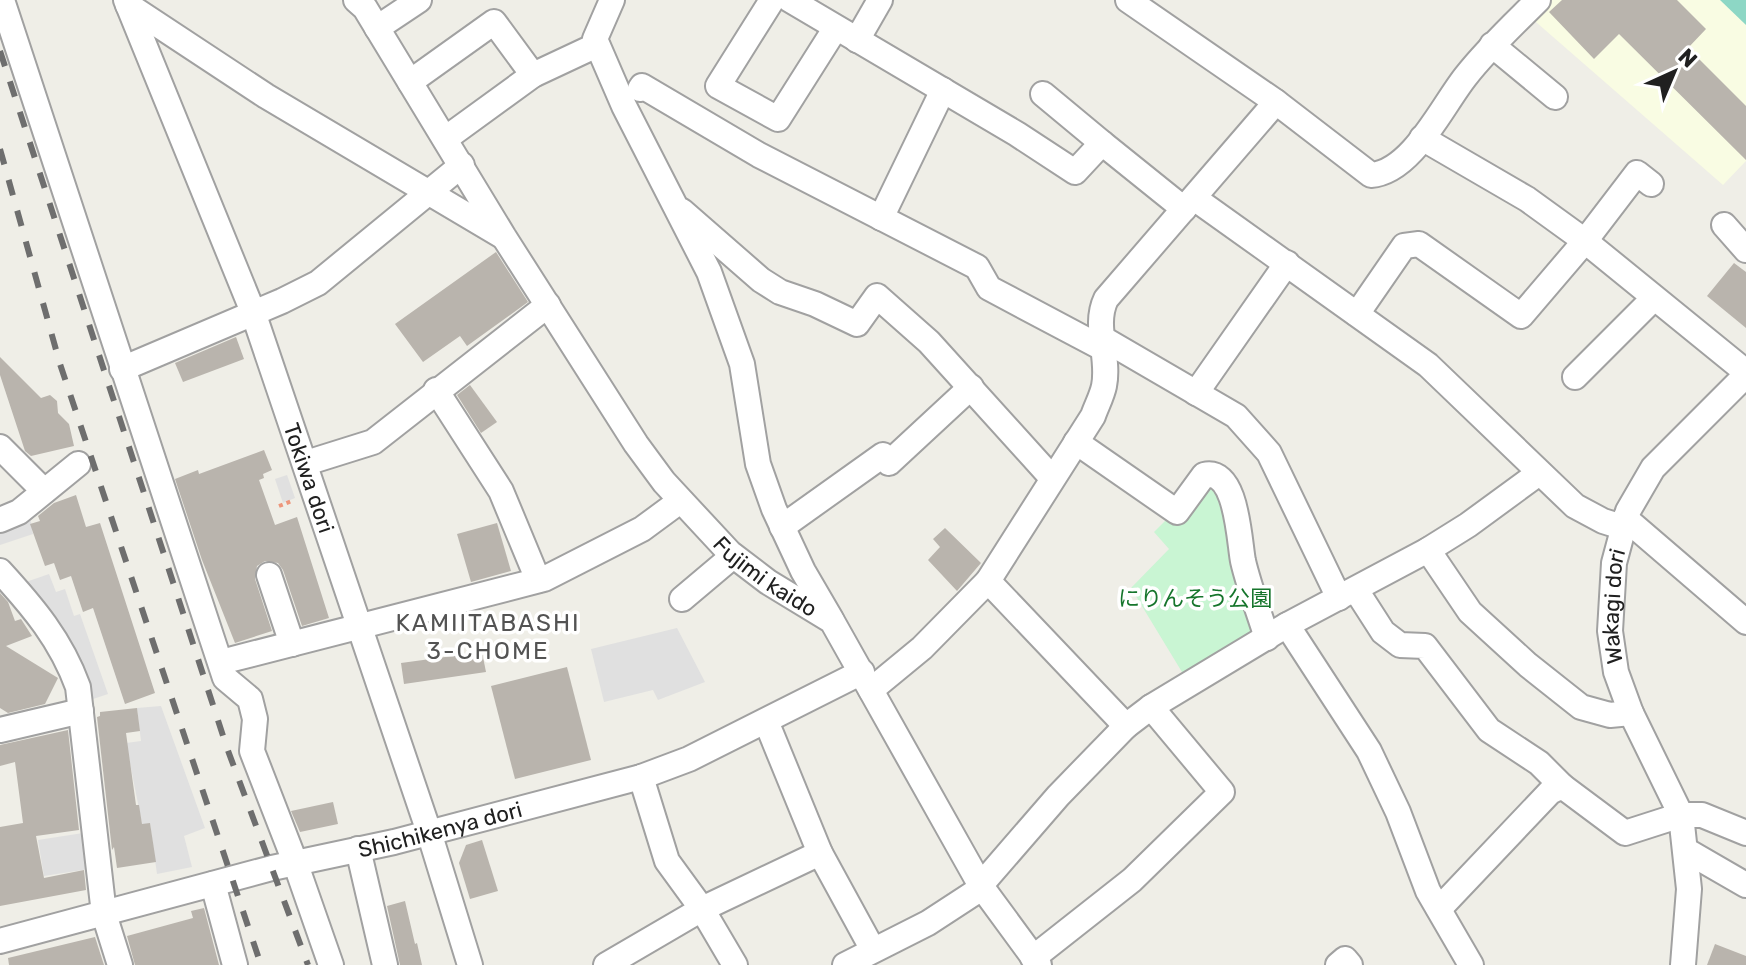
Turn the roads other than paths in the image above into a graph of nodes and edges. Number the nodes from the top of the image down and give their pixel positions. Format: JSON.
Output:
{"nodes":[{"id":1,"x":2,"y":0,"type":"edge"},
{"id":2,"x":356,"y":0,"type":"edge"},
{"id":3,"x":419,"y":0,"type":"edge"},
{"id":4,"x":612,"y":0,"type":"edge"},
{"id":5,"x":772,"y":0,"type":"edge"},
{"id":6,"x":880,"y":0,"type":"edge"},
{"id":7,"x":1128,"y":0,"type":"edge"},
{"id":8,"x":1538,"y":0,"type":"edge"},
{"id":9,"x":126,"y":2,"type":"edge"},
{"id":10,"x":797,"y":2,"type":"edge"},
{"id":11,"x":377,"y":28,"type":"junction"},
{"id":12,"x":835,"y":29,"type":"junction"},
{"id":13,"x":857,"y":40,"type":"junction"},
{"id":14,"x":597,"y":45,"type":"junction"},
{"id":15,"x":1492,"y":45,"type":"junction"},
{"id":16,"x":533,"y":75,"type":"junction"},
{"id":17,"x":410,"y":82,"type":"junction"},
{"id":18,"x":943,"y":90,"type":"junction"},
{"id":19,"x":1043,"y":94,"type":"dead end"},
{"id":20,"x":1555,"y":97,"type":"dead end"},
{"id":21,"x":631,"y":99,"type":"junction"},
{"id":22,"x":1276,"y":102,"type":"junction"},
{"id":23,"x":1422,"y":138,"type":"junction"},
{"id":24,"x":445,"y":139,"type":"junction"},
{"id":25,"x":1102,"y":143,"type":"junction"},
{"id":26,"x":462,"y":165,"type":"junction"},
{"id":27,"x":1651,"y":184,"type":"dead end"},
{"id":28,"x":430,"y":193,"type":"junction"},
{"id":29,"x":1189,"y":203,"type":"junction"},
{"id":30,"x":677,"y":206,"type":"junction"},
{"id":31,"x":881,"y":218,"type":"junction"},
{"id":32,"x":1724,"y":225,"type":"dead end"},
{"id":33,"x":504,"y":237,"type":"junction"},
{"id":34,"x":1585,"y":241,"type":"junction"},
{"id":35,"x":1746,"y":250,"type":"edge"},
{"id":36,"x":1287,"y":263,"type":"junction"},
{"id":37,"x":1654,"y":298,"type":"junction"},
{"id":38,"x":548,"y":305,"type":"junction"},
{"id":39,"x":253,"y":312,"type":"junction"},
{"id":40,"x":1357,"y":314,"type":"junction"},
{"id":41,"x":1103,"y":343,"type":"junction"},
{"id":42,"x":122,"y":369,"type":"junction"},
{"id":43,"x":1746,"y":373,"type":"edge"},
{"id":44,"x":1575,"y":377,"type":"dead end"},
{"id":45,"x":971,"y":387,"type":"junction"},
{"id":46,"x":436,"y":390,"type":"junction"},
{"id":47,"x":1196,"y":393,"type":"junction"},
{"id":48,"x":1076,"y":442,"type":"junction"},
{"id":49,"x":0,"y":447,"type":"edge"},
{"id":50,"x":306,"y":463,"type":"junction"},
{"id":51,"x":78,"y":464,"type":"dead end"},
{"id":52,"x":1539,"y":473,"type":"junction"},
{"id":53,"x":1052,"y":478,"type":"junction"},
{"id":54,"x":44,"y":491,"type":"junction"},
{"id":55,"x":680,"y":501,"type":"junction"},
{"id":56,"x":0,"y":520,"type":"edge"},
{"id":57,"x":1623,"y":522,"type":"junction"},
{"id":58,"x":782,"y":527,"type":"junction"},
{"id":59,"x":1428,"y":550,"type":"junction"},
{"id":60,"x":733,"y":556,"type":"junction"},
{"id":61,"x":0,"y":571,"type":"edge"},
{"id":62,"x":269,"y":575,"type":"dead end"},
{"id":63,"x":538,"y":580,"type":"junction"},
{"id":64,"x":988,"y":581,"type":"junction"},
{"id":65,"x":1348,"y":594,"type":"junction"},
{"id":66,"x":682,"y":599,"type":"dead end"},
{"id":67,"x":832,"y":621,"type":"junction"},
{"id":68,"x":1746,"y":622,"type":"edge"},
{"id":69,"x":360,"y":626,"type":"junction"},
{"id":70,"x":1277,"y":631,"type":"junction"},
{"id":71,"x":292,"y":644,"type":"junction"},
{"id":72,"x":221,"y":662,"type":"junction"},
{"id":73,"x":866,"y":681,"type":"junction"},
{"id":74,"x":1151,"y":707,"type":"junction"},
{"id":75,"x":81,"y":711,"type":"junction"},
{"id":76,"x":1631,"y":713,"type":"junction"},
{"id":77,"x":766,"y":721,"type":"junction"},
{"id":78,"x":1126,"y":726,"type":"junction"},
{"id":79,"x":0,"y":730,"type":"edge"},
{"id":80,"x":641,"y":777,"type":"junction"},
{"id":81,"x":1562,"y":786,"type":"junction"},
{"id":82,"x":1681,"y":815,"type":"junction"},
{"id":83,"x":429,"y":832,"type":"junction"},
{"id":84,"x":1746,"y":833,"type":"edge"},
{"id":85,"x":358,"y":849,"type":"junction"},
{"id":86,"x":1687,"y":851,"type":"junction"},
{"id":87,"x":820,"y":853,"type":"junction"},
{"id":88,"x":295,"y":862,"type":"junction"},
{"id":89,"x":213,"y":884,"type":"junction"},
{"id":90,"x":1746,"y":885,"type":"edge"},
{"id":91,"x":981,"y":886,"type":"junction"},
{"id":92,"x":702,"y":909,"type":"junction"},
{"id":93,"x":1439,"y":909,"type":"junction"},
{"id":94,"x":104,"y":914,"type":"junction"},
{"id":95,"x":0,"y":941,"type":"edge"},
{"id":96,"x":873,"y":950,"type":"junction"},
{"id":97,"x":1036,"y":962,"type":"edge"},
{"id":98,"x":120,"y":965,"type":"edge"},
{"id":99,"x":235,"y":965,"type":"edge"},
{"id":100,"x":331,"y":965,"type":"edge"},
{"id":101,"x":385,"y":965,"type":"edge"},
{"id":102,"x":470,"y":965,"type":"edge"},
{"id":103,"x":606,"y":965,"type":"edge"},
{"id":104,"x":735,"y":965,"type":"edge"},
{"id":105,"x":845,"y":965,"type":"edge"},
{"id":106,"x":1338,"y":965,"type":"edge"},
{"id":107,"x":1350,"y":965,"type":"edge"},
{"id":108,"x":1471,"y":965,"type":"edge"},
{"id":109,"x":1683,"y":965,"type":"edge"}],
"edges":[{"from":1,"to":42,"type":"street"},
{"from":2,"to":11,"type":"street","name":"Fujimi kaido"},
{"from":3,"to":11,"type":"street"},
{"from":4,"to":14,"type":"street"},
{"from":5,"to":12,"type":"street"},
{"from":6,"to":13,"type":"street"},
{"from":7,"to":22,"type":"street"},
{"from":8,"to":15,"type":"street"},
{"from":9,"to":28,"type":"street"},
{"from":9,"to":39,"type":"street","name":"Tokiwa dori"},
{"from":10,"to":12,"type":"street"},
{"from":11,"to":17,"type":"street","name":"Fujimi kaido"},
{"from":12,"to":13,"type":"street"},
{"from":13,"to":18,"type":"street"},
{"from":14,"to":16,"type":"street"},
{"from":14,"to":21,"type":"street"},
{"from":15,"to":20,"type":"street"},
{"from":15,"to":23,"type":"street"},
{"from":16,"to":17,"type":"street"},
{"from":16,"to":24,"type":"street"},
{"from":17,"to":24,"type":"street","name":"Fujimi kaido"},
{"from":18,"to":25,"type":"street"},
{"from":18,"to":31,"type":"street"},
{"from":19,"to":25,"type":"street"},
{"from":21,"to":30,"type":"street"},
{"from":21,"to":31,"type":"street"},
{"from":22,"to":23,"type":"street"},
{"from":22,"to":29,"type":"street","name":"Shichikenya dori"},
{"from":23,"to":34,"type":"street"},
{"from":24,"to":26,"type":"street","name":"Fujimi kaido"},
{"from":25,"to":29,"type":"street"},
{"from":26,"to":28,"type":"street"},
{"from":26,"to":33,"type":"street","name":"Fujimi kaido"},
{"from":27,"to":34,"type":"street"},
{"from":28,"to":33,"type":"street"},
{"from":28,"to":39,"type":"street"},
{"from":29,"to":36,"type":"street"},
{"from":29,"to":41,"type":"street","name":"Shichikenya dori"},
{"from":30,"to":45,"type":"street"},
{"from":30,"to":58,"type":"street"},
{"from":31,"to":41,"type":"street"},
{"from":32,"to":35,"type":"street"},
{"from":33,"to":38,"type":"street","name":"Fujimi kaido"},
{"from":34,"to":37,"type":"street"},
{"from":34,"to":40,"type":"street"},
{"from":36,"to":40,"type":"street"},
{"from":36,"to":47,"type":"street"},
{"from":37,"to":43,"type":"street"},
{"from":37,"to":44,"type":"street"},
{"from":38,"to":46,"type":"street"},
{"from":38,"to":55,"type":"street","name":"Fujimi kaido"},
{"from":39,"to":42,"type":"street"},
{"from":39,"to":50,"type":"street","name":"Tokiwa dori"},
{"from":40,"to":52,"type":"street"},
{"from":41,"to":47,"type":"street"},
{"from":41,"to":48,"type":"street","name":"Shichikenya dori"},
{"from":42,"to":72,"type":"street"},
{"from":43,"to":57,"type":"street","name":"Wakagi dori"},
{"from":45,"to":53,"type":"street"},
{"from":45,"to":58,"type":"street"},
{"from":46,"to":50,"type":"street"},
{"from":46,"to":63,"type":"street"},
{"from":47,"to":65,"type":"street"},
{"from":48,"to":53,"type":"street","name":"Shichikenya dori"},
{"from":48,"to":70,"type":"street"},
{"from":49,"to":54,"type":"street"},
{"from":50,"to":69,"type":"street","name":"Tokiwa dori"},
{"from":51,"to":54,"type":"street"},
{"from":52,"to":57,"type":"street"},
{"from":52,"to":59,"type":"street"},
{"from":53,"to":64,"type":"street","name":"Shichikenya dori"},
{"from":54,"to":56,"type":"street"},
{"from":55,"to":60,"type":"street","name":"Fujimi kaido"},
{"from":55,"to":63,"type":"street"},
{"from":57,"to":68,"type":"street"},
{"from":57,"to":76,"type":"street","name":"Wakagi dori"},
{"from":58,"to":67,"type":"street"},
{"from":59,"to":65,"type":"street"},
{"from":59,"to":76,"type":"street"},
{"from":60,"to":66,"type":"street"},
{"from":60,"to":67,"type":"street","name":"Fujimi kaido"},
{"from":61,"to":75,"type":"street"},
{"from":62,"to":71,"type":"street"},
{"from":63,"to":69,"type":"street"},
{"from":64,"to":73,"type":"street","name":"Shichikenya dori"},
{"from":64,"to":78,"type":"street"},
{"from":65,"to":70,"type":"street"},
{"from":65,"to":81,"type":"street"},
{"from":67,"to":73,"type":"street","name":"Fujimi kaido"},
{"from":69,"to":71,"type":"street"},
{"from":69,"to":83,"type":"street","name":"Tokiwa dori"},
{"from":70,"to":74,"type":"street"},
{"from":70,"to":93,"type":"street"},
{"from":71,"to":72,"type":"street"},
{"from":72,"to":88,"type":"street"},
{"from":73,"to":77,"type":"street","name":"Shichikenya dori"},
{"from":73,"to":91,"type":"street","name":"Fujimi kaido"},
{"from":74,"to":78,"type":"street"},
{"from":74,"to":97,"type":"street"},
{"from":75,"to":79,"type":"street"},
{"from":75,"to":94,"type":"street"},
{"from":76,"to":82,"type":"street","name":"Wakagi dori"},
{"from":77,"to":80,"type":"street","name":"Shichikenya dori"},
{"from":77,"to":87,"type":"street"},
{"from":78,"to":91,"type":"street"},
{"from":80,"to":83,"type":"street","name":"Shichikenya dori"},
{"from":80,"to":92,"type":"street"},
{"from":81,"to":82,"type":"street"},
{"from":81,"to":93,"type":"street"},
{"from":82,"to":84,"type":"street"},
{"from":82,"to":86,"type":"street","name":"Wakagi dori"},
{"from":83,"to":85,"type":"street","name":"Shichikenya dori"},
{"from":83,"to":102,"type":"street","name":"Tokiwa dori"},
{"from":85,"to":88,"type":"street","name":"Shichikenya dori"},
{"from":85,"to":101,"type":"street"},
{"from":86,"to":90,"type":"street"},
{"from":86,"to":109,"type":"street","name":"Wakagi dori"},
{"from":87,"to":92,"type":"street"},
{"from":87,"to":96,"type":"street"},
{"from":88,"to":89,"type":"street","name":"Shichikenya dori"},
{"from":88,"to":100,"type":"street"},
{"from":89,"to":94,"type":"street","name":"Shichikenya dori"},
{"from":89,"to":99,"type":"street"},
{"from":91,"to":96,"type":"street"},
{"from":91,"to":97,"type":"street","name":"Fujimi kaido"},
{"from":92,"to":103,"type":"street"},
{"from":92,"to":104,"type":"street"},
{"from":93,"to":108,"type":"street"},
{"from":94,"to":95,"type":"street","name":"Shichikenya dori"},
{"from":94,"to":98,"type":"street"},
{"from":96,"to":105,"type":"street"},
{"from":106,"to":107,"type":"street"}]}
